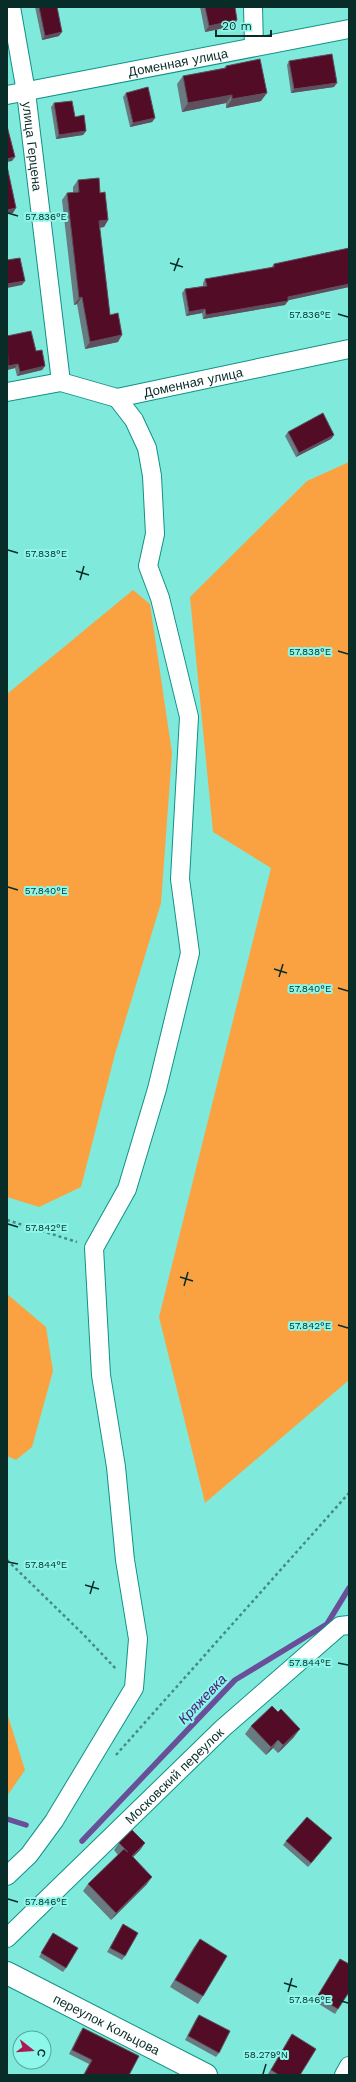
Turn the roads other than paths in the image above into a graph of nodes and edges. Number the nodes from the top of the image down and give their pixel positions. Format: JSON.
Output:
{"nodes":[{"id":1,"x":11,"y":7,"type":"edge"},
{"id":2,"x":253,"y":7,"type":"edge"},
{"id":3,"x":349,"y":29,"type":"edge"},
{"id":4,"x":254,"y":46,"type":"junction"},
{"id":5,"x":26,"y":92,"type":"junction"},
{"id":6,"x":7,"y":96,"type":"edge"},
{"id":7,"x":349,"y":349,"type":"edge"},
{"id":8,"x":61,"y":382,"type":"junction"},
{"id":9,"x":7,"y":392,"type":"edge"},
{"id":10,"x":117,"y":398,"type":"junction"},
{"id":11,"x":349,"y":1625,"type":"edge"},
{"id":12,"x":7,"y":1876,"type":"edge"},
{"id":13,"x":7,"y":1938,"type":"edge"},
{"id":14,"x":7,"y":1973,"type":"edge"},
{"id":15,"x":349,"y":2066,"type":"edge"},
{"id":16,"x":206,"y":2075,"type":"edge"},
{"id":17,"x":344,"y":2075,"type":"edge"}],
"edges":[{"from":1,"to":5,"type":"street","name":"улица Герцена"},
{"from":2,"to":4,"type":"street"},
{"from":3,"to":4,"type":"street","name":"Доменная улица"},
{"from":4,"to":5,"type":"street","name":"Доменная улица"},
{"from":5,"to":6,"type":"street","name":"Доменная улица"},
{"from":5,"to":8,"type":"street","name":"улица Герцена"},
{"from":7,"to":10,"type":"street","name":"Доменная улица"},
{"from":8,"to":9,"type":"street"},
{"from":8,"to":10,"type":"street","name":"Доменная улица"},
{"from":10,"to":12,"type":"street"},
{"from":11,"to":13,"type":"street","name":"Московский переулок"},
{"from":14,"to":16,"type":"street","name":"переулок Кольцова"},
{"from":15,"to":17,"type":"street"}]}
